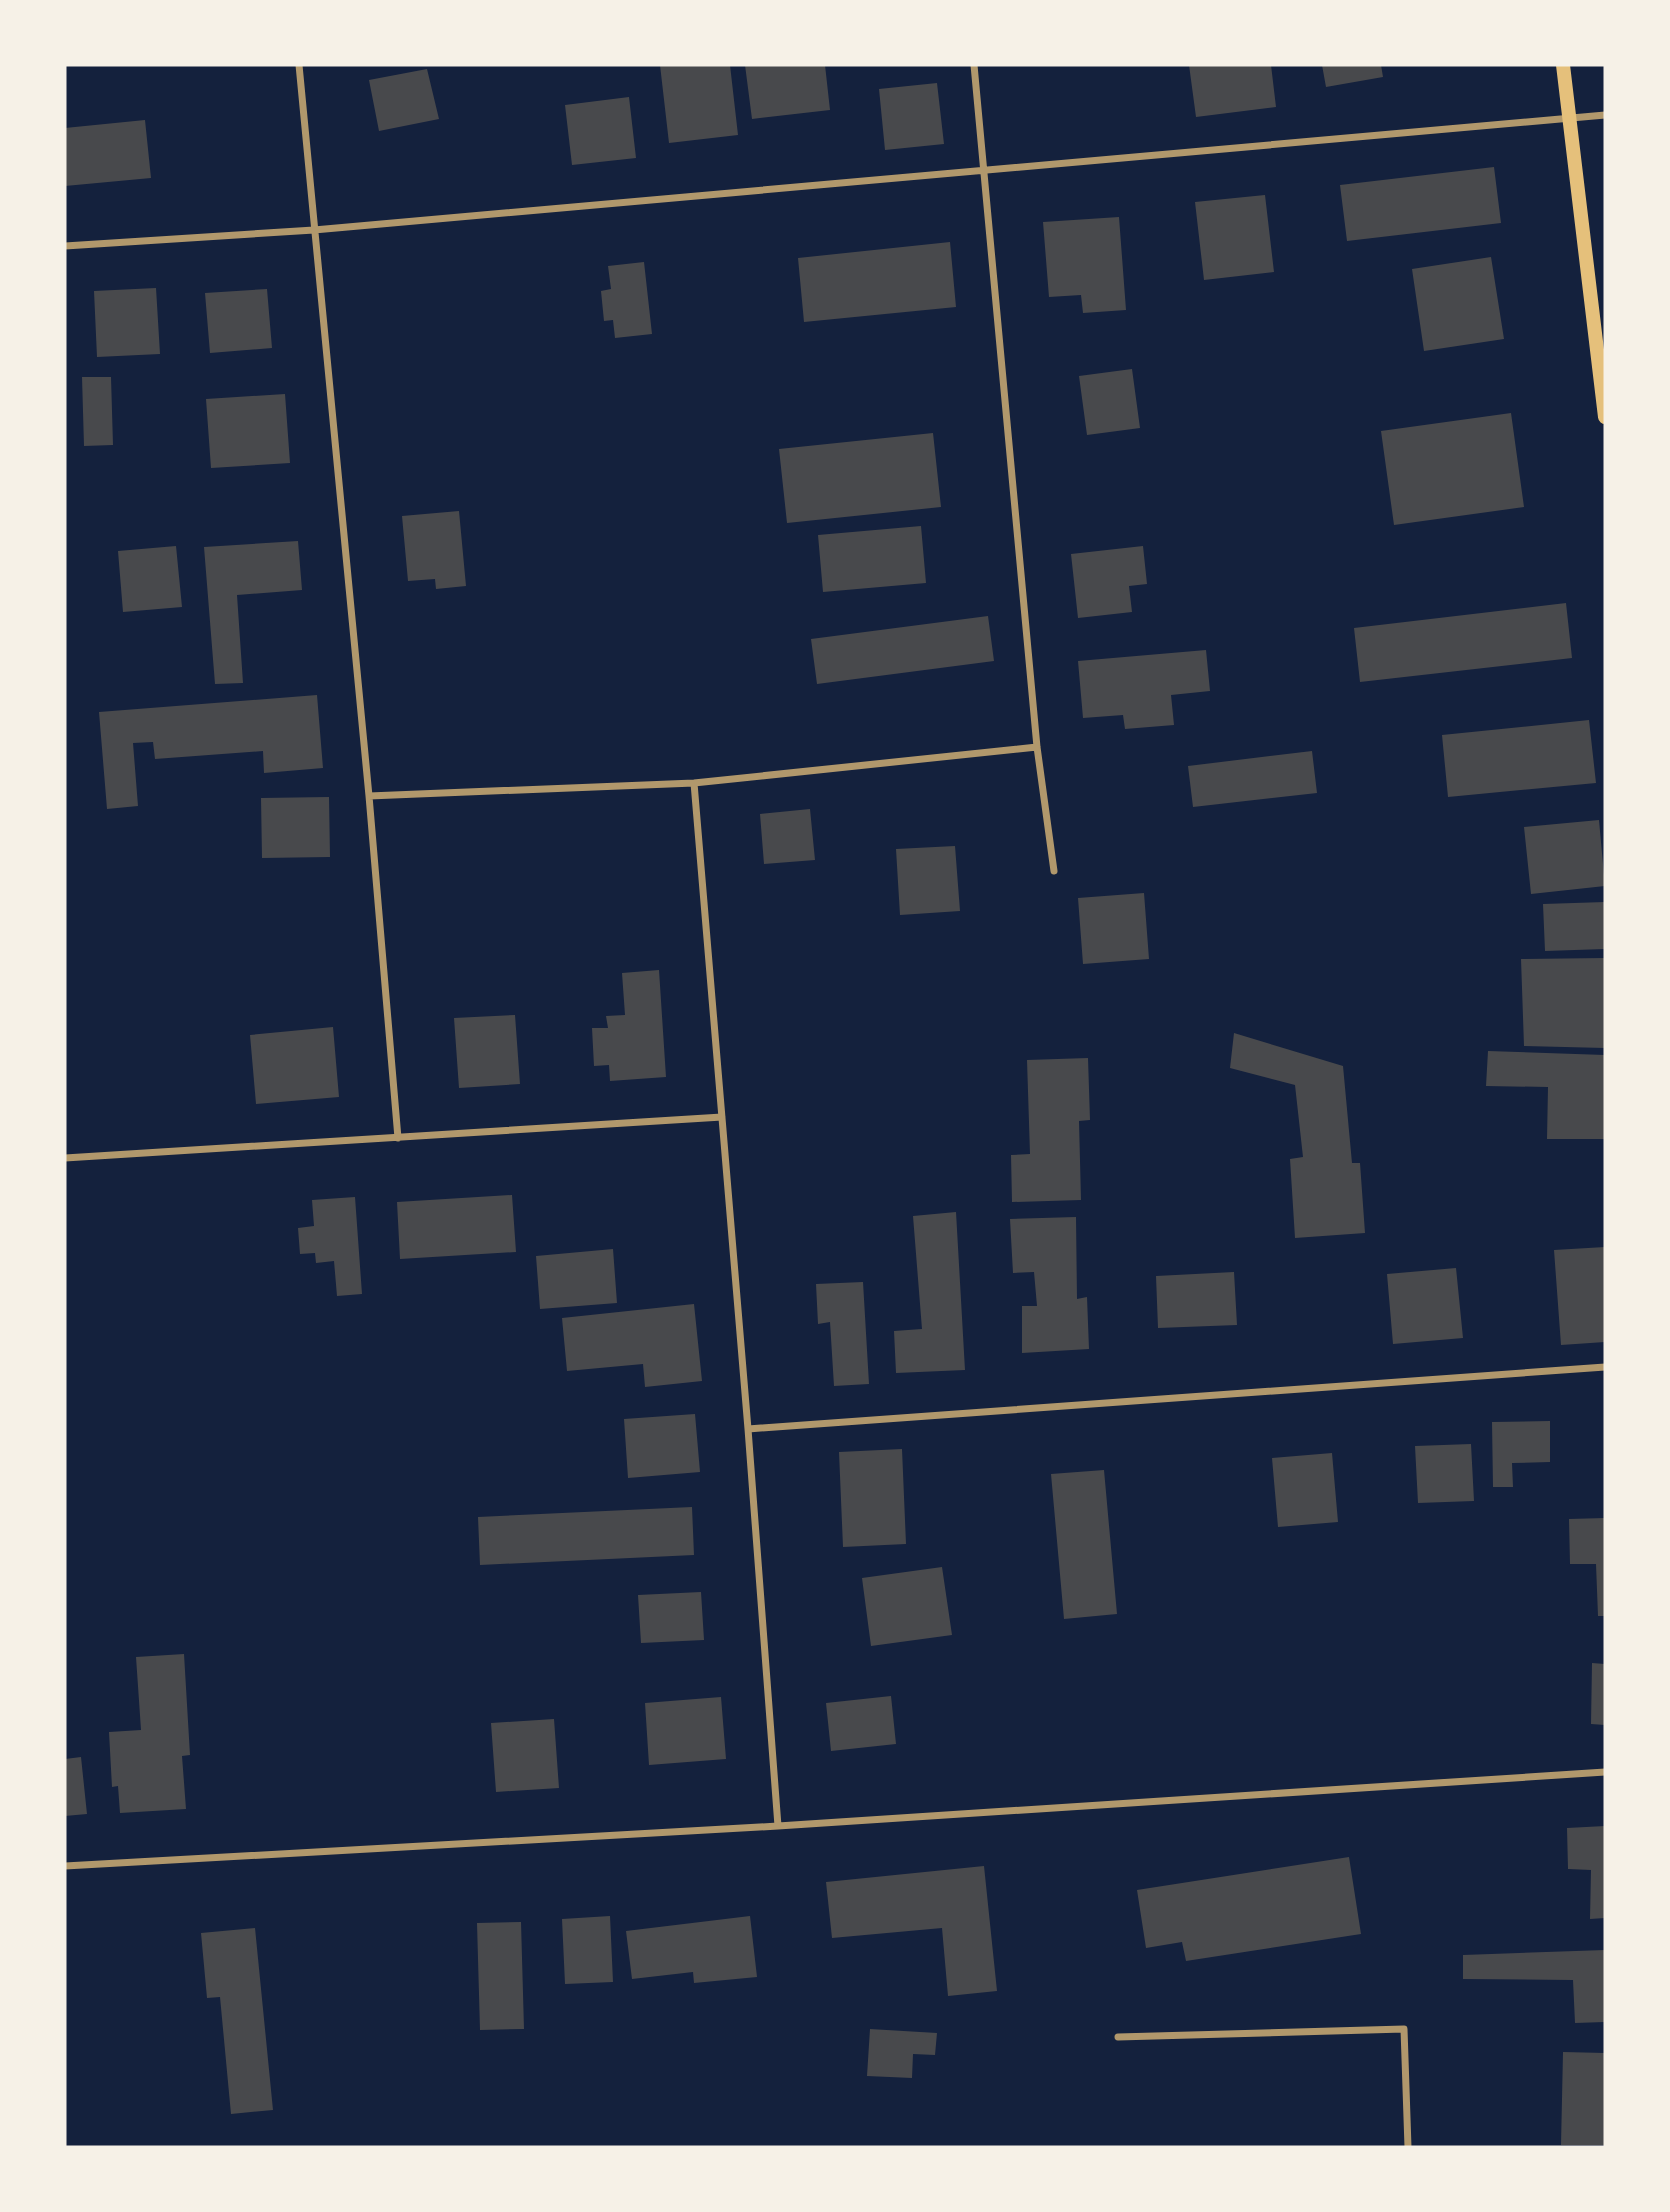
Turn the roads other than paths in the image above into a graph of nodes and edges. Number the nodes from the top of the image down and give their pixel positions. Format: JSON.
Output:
{"nodes":[{"id":1,"x":299,"y":65,"type":"edge"},
{"id":2,"x":974,"y":65,"type":"edge"},
{"id":3,"x":1563,"y":65,"type":"edge"},
{"id":4,"x":1605,"y":116,"type":"edge"},
{"id":5,"x":1570,"y":119,"type":"junction"},
{"id":6,"x":985,"y":172,"type":"junction"},
{"id":7,"x":314,"y":230,"type":"junction"},
{"id":8,"x":65,"y":246,"type":"edge"},
{"id":9,"x":1605,"y":417,"type":"edge"},
{"id":10,"x":1037,"y":747,"type":"junction"},
{"id":11,"x":694,"y":783,"type":"junction"},
{"id":12,"x":369,"y":796,"type":"junction"},
{"id":13,"x":1054,"y":871,"type":"dead end"},
{"id":14,"x":722,"y":1117,"type":"junction"},
{"id":15,"x":398,"y":1138,"type":"junction"},
{"id":16,"x":65,"y":1158,"type":"edge"},
{"id":17,"x":1605,"y":1367,"type":"edge"},
{"id":18,"x":748,"y":1429,"type":"junction"},
{"id":19,"x":1605,"y":1772,"type":"edge"},
{"id":20,"x":778,"y":1826,"type":"junction"},
{"id":21,"x":65,"y":1866,"type":"edge"},
{"id":22,"x":1118,"y":2037,"type":"dead end"},
{"id":23,"x":1408,"y":2147,"type":"edge"}],
"edges":[{"from":1,"to":7,"type":"street"},
{"from":2,"to":6,"type":"street"},
{"from":3,"to":5,"type":"main road"},
{"from":4,"to":5,"type":"street"},
{"from":5,"to":6,"type":"street"},
{"from":5,"to":9,"type":"main road"},
{"from":6,"to":7,"type":"street"},
{"from":6,"to":10,"type":"street"},
{"from":7,"to":8,"type":"street"},
{"from":7,"to":12,"type":"street"},
{"from":10,"to":11,"type":"street"},
{"from":10,"to":13,"type":"street"},
{"from":11,"to":12,"type":"street"},
{"from":11,"to":14,"type":"street"},
{"from":12,"to":15,"type":"street"},
{"from":14,"to":15,"type":"street"},
{"from":14,"to":18,"type":"street"},
{"from":15,"to":16,"type":"street"},
{"from":17,"to":18,"type":"street"},
{"from":18,"to":20,"type":"street"},
{"from":19,"to":20,"type":"street"},
{"from":20,"to":21,"type":"street"},
{"from":22,"to":23,"type":"street"}]}
